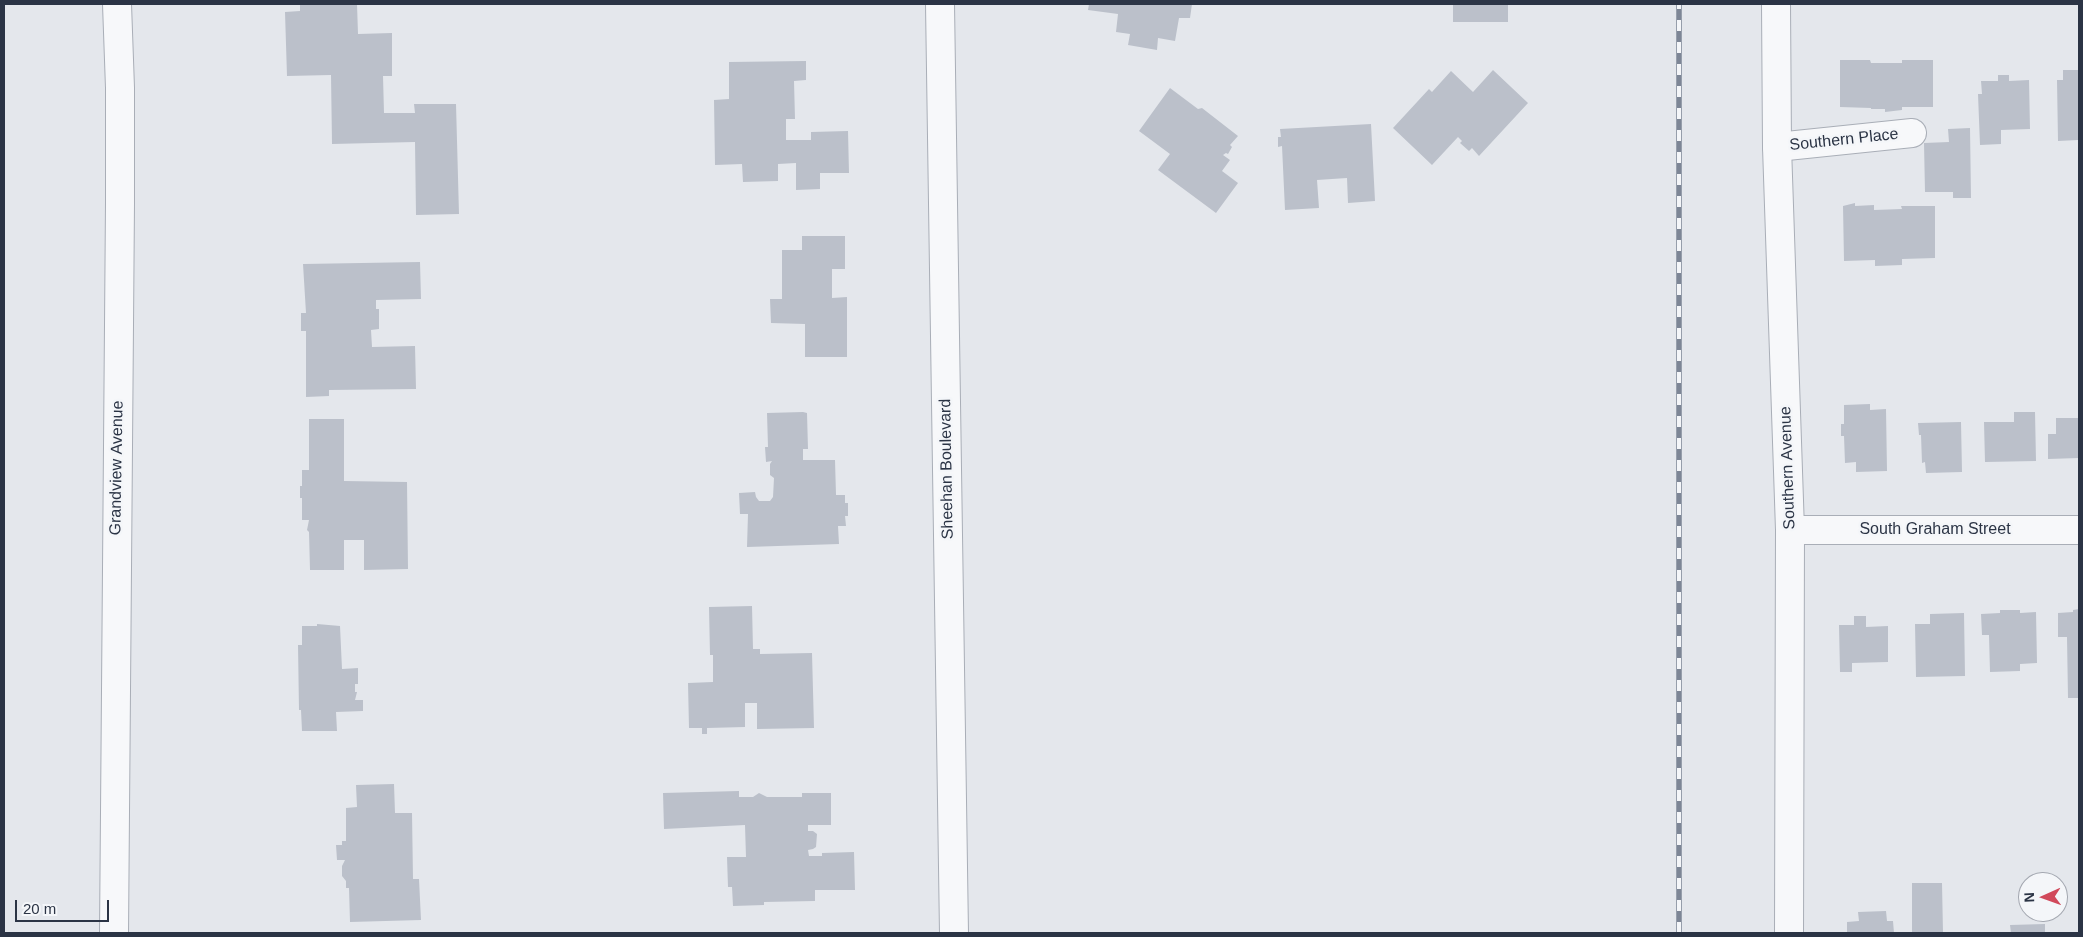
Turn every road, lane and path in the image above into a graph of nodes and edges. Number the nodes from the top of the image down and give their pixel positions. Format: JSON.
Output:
{"nodes":[{"id":1,"x":117,"y":4,"type":"edge"},
{"id":2,"x":940,"y":4,"type":"edge"},
{"id":3,"x":1776,"y":4,"type":"edge"},
{"id":4,"x":1912,"y":133,"type":"dead end"},
{"id":5,"x":1777,"y":147,"type":"junction"},
{"id":6,"x":1790,"y":530,"type":"junction"},
{"id":7,"x":2079,"y":530,"type":"edge"},
{"id":8,"x":114,"y":933,"type":"edge"},
{"id":9,"x":954,"y":933,"type":"edge"},
{"id":10,"x":1789,"y":933,"type":"edge"}],
"edges":[{"from":1,"to":8,"type":"street","name":"Grandview Avenue"},
{"from":2,"to":9,"type":"street","name":"Sheehan Boulevard"},
{"from":3,"to":5,"type":"street","name":"Southern Avenue"},
{"from":4,"to":5,"type":"street","name":"Southern Place"},
{"from":5,"to":6,"type":"street","name":"Southern Avenue"},
{"from":6,"to":7,"type":"street","name":"South Graham Street"},
{"from":6,"to":10,"type":"street","name":"Southern Avenue"}]}
